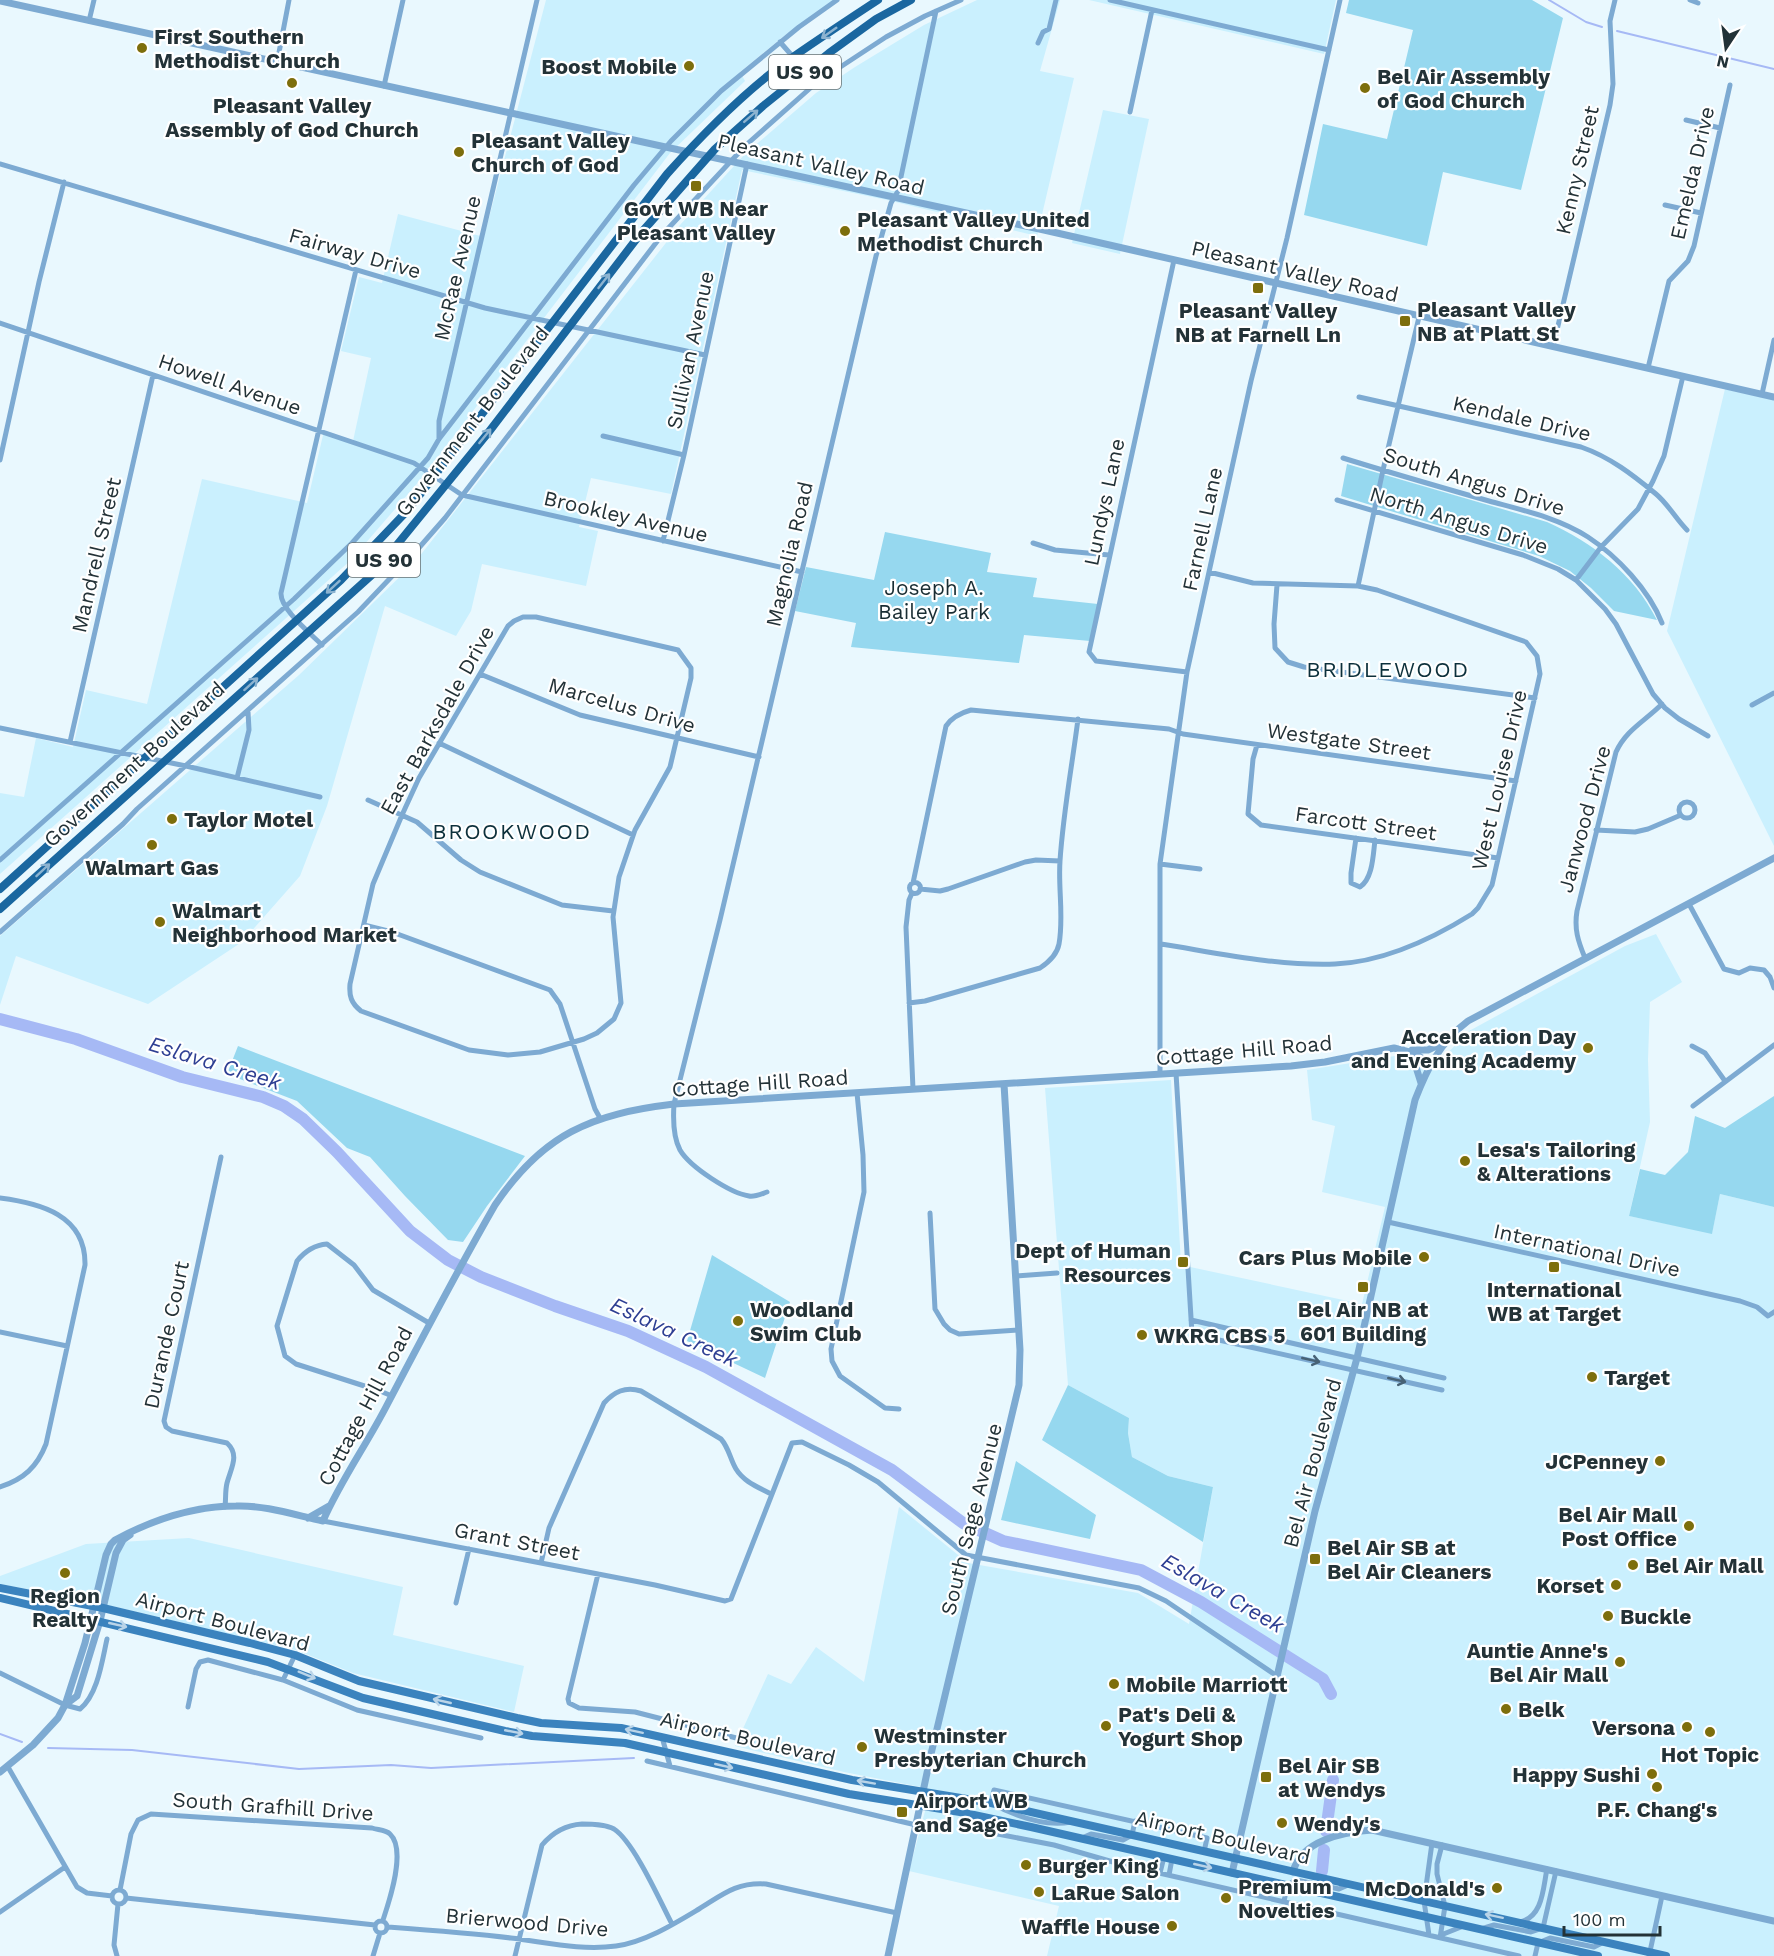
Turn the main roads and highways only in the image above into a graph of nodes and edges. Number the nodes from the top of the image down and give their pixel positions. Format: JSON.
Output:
{"nodes":[{"id":1,"x":878,"y":0,"type":"edge"},
{"id":2,"x":911,"y":0,"type":"edge"},
{"id":3,"x":0,"y":889,"type":"edge"},
{"id":4,"x":0,"y":909,"type":"edge"},
{"id":5,"x":0,"y":1588,"type":"edge"},
{"id":6,"x":0,"y":1598,"type":"edge"},
{"id":7,"x":1649,"y":1954,"type":"edge"},
{"id":8,"x":1598,"y":1956,"type":"edge"},
{"id":9,"x":1666,"y":1956,"type":"edge"}],
"edges":[{"from":1,"to":3,"type":"main road","name":"Government Boulevard","number":"US 90","one_way":true},
{"from":4,"to":2,"type":"main road","name":"Government Boulevard","number":"US 90","one_way":true},
{"from":7,"to":5,"type":"main road","name":"Airport Boulevard","one_way":true},
{"from":6,"to":8,"type":"main road","name":"Airport Boulevard","one_way":true},
{"from":7,"to":9,"type":"main road","name":"Airport Boulevard"}]}
